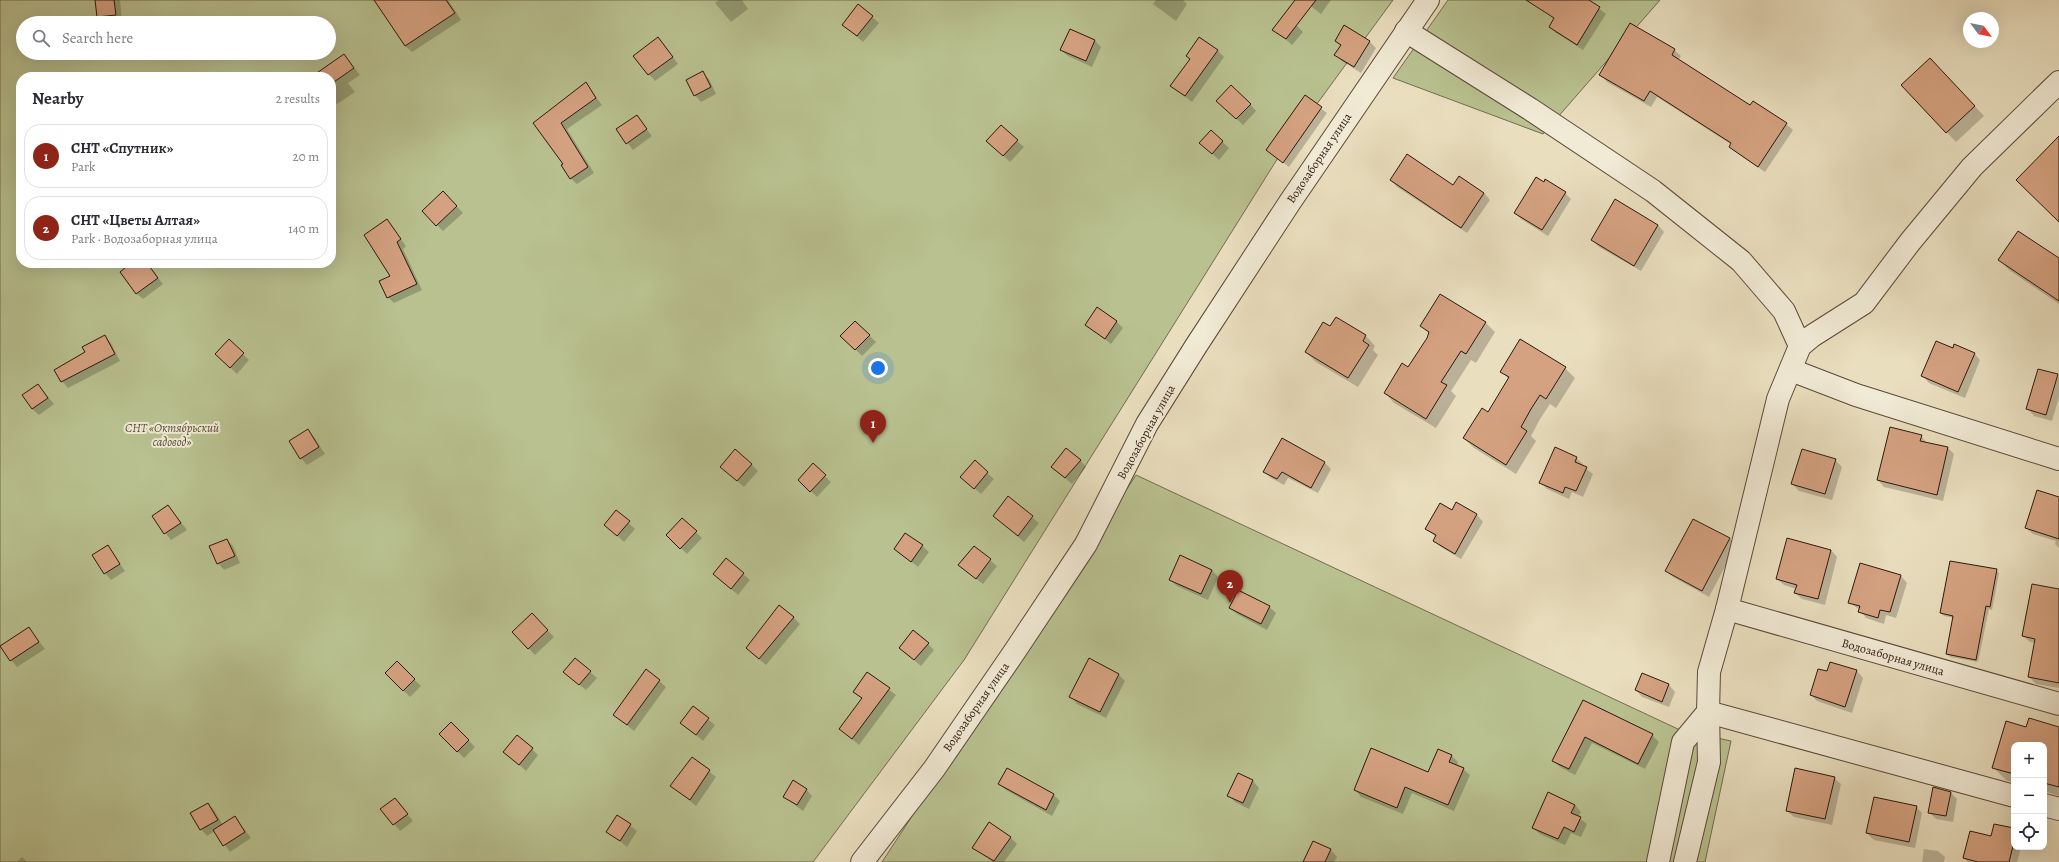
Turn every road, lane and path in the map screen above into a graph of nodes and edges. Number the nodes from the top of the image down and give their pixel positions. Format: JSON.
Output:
{"nodes":[{"id":1,"x":1428,"y":0,"type":"edge"},
{"id":2,"x":1406,"y":31,"type":"junction"},
{"id":3,"x":2059,"y":82,"type":"edge"},
{"id":4,"x":1800,"y":346,"type":"junction"},
{"id":5,"x":1791,"y":370,"type":"junction"},
{"id":6,"x":2059,"y":459,"type":"edge"},
{"id":7,"x":1727,"y":609,"type":"junction"},
{"id":8,"x":2059,"y":704,"type":"edge"},
{"id":9,"x":1708,"y":712,"type":"junction"},
{"id":10,"x":2011,"y":795,"type":"edge"},
{"id":11,"x":2047,"y":805,"type":"edge"},
{"id":12,"x":2059,"y":809,"type":"edge"},
{"id":13,"x":862,"y":862,"type":"edge"},
{"id":14,"x":1658,"y":862,"type":"edge"},
{"id":15,"x":1685,"y":862,"type":"edge"}],
"edges":[{"from":1,"to":2,"type":"street","name":"Водозаборная улица"},
{"from":2,"to":4,"type":"street"},
{"from":2,"to":13,"type":"street","name":"Водозаборная улица"},
{"from":3,"to":4,"type":"street"},
{"from":4,"to":5,"type":"street"},
{"from":5,"to":6,"type":"street"},
{"from":5,"to":7,"type":"street"},
{"from":7,"to":8,"type":"street","name":"Водозаборная улица"},
{"from":7,"to":9,"type":"street"},
{"from":9,"to":10,"type":"street"},
{"from":9,"to":14,"type":"street"},
{"from":9,"to":15,"type":"street"},
{"from":11,"to":12,"type":"street"}]}
